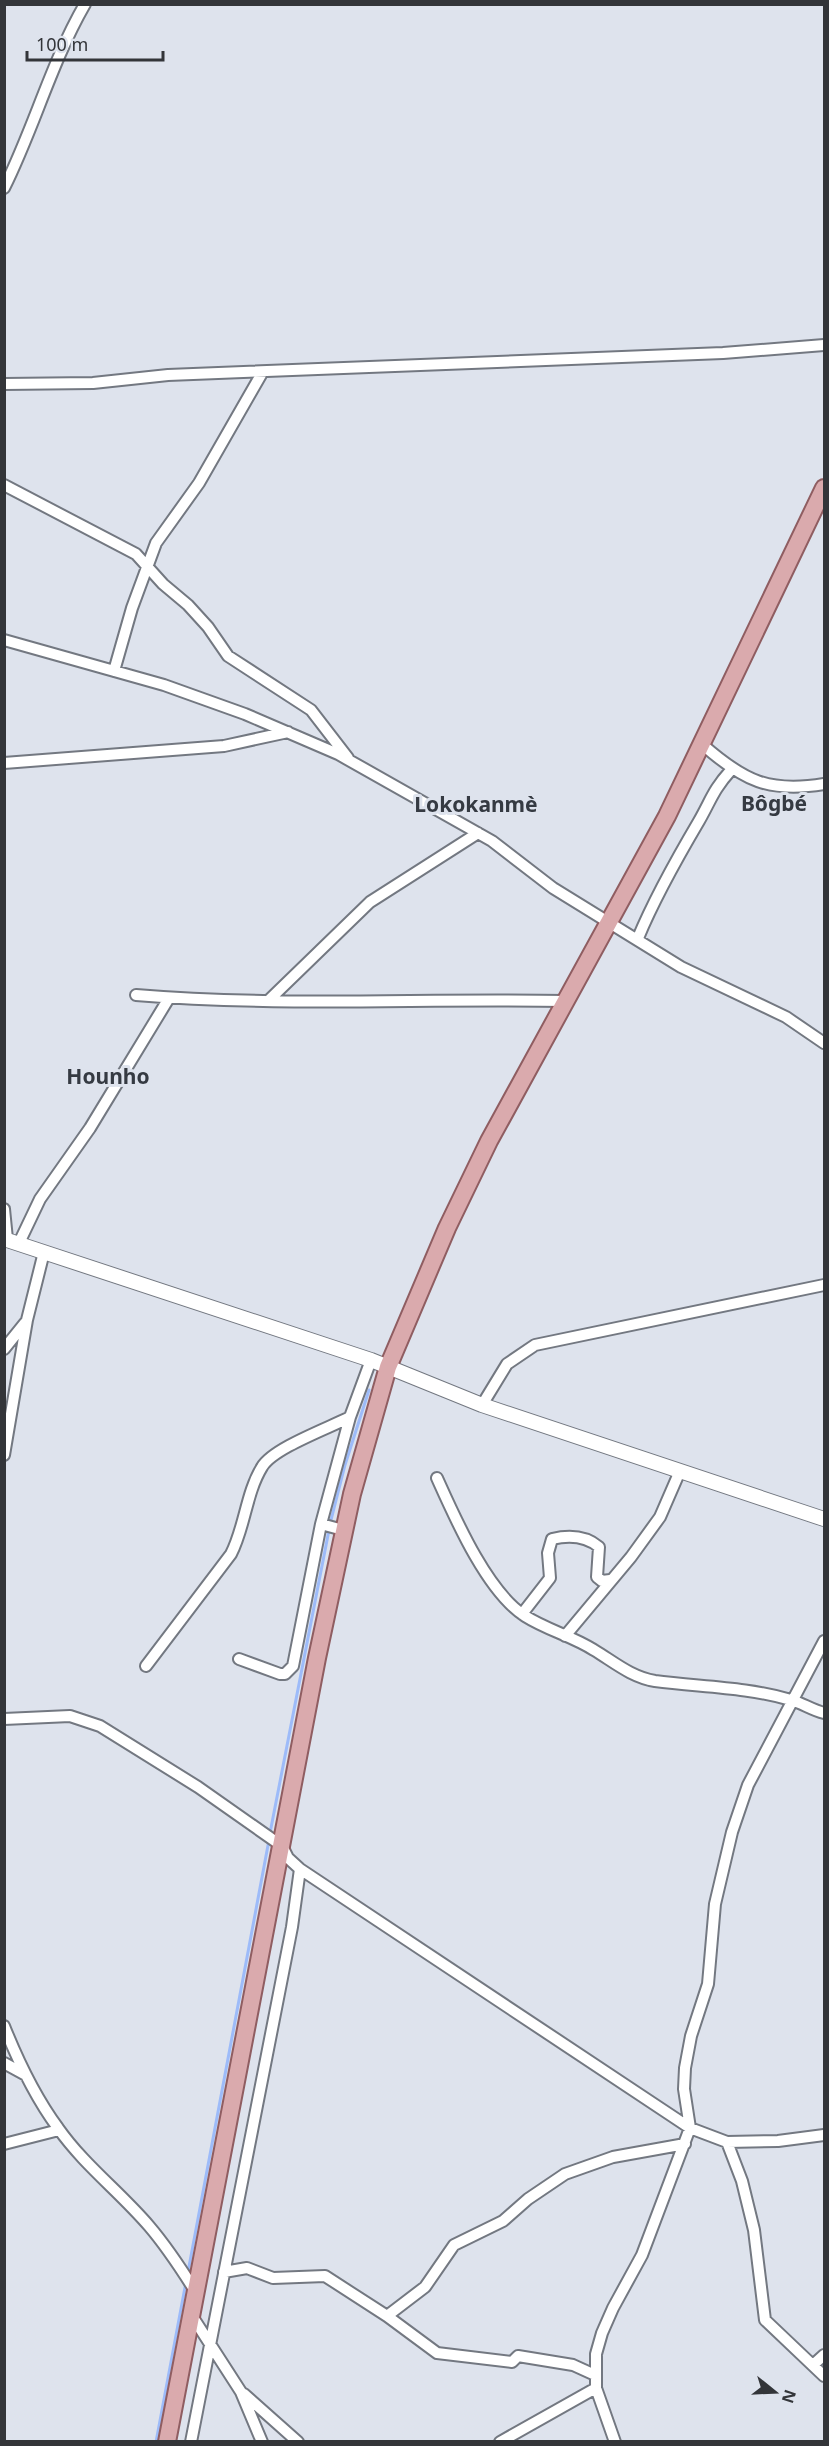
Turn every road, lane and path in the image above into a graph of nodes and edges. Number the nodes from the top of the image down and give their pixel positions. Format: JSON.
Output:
{"nodes":[{"id":1,"x":85,"y":4,"type":"edge"},
{"id":2,"x":4,"y":188,"type":"edge"},
{"id":3,"x":825,"y":345,"type":"edge"},
{"id":4,"x":262,"y":373,"type":"junction"},
{"id":5,"x":4,"y":384,"type":"edge"},
{"id":6,"x":4,"y":485,"type":"edge"},
{"id":7,"x":825,"y":488,"type":"edge"},
{"id":8,"x":147,"y":563,"type":"junction"},
{"id":9,"x":4,"y":640,"type":"edge"},
{"id":10,"x":114,"y":671,"type":"junction"},
{"id":11,"x":288,"y":732,"type":"junction"},
{"id":12,"x":703,"y":745,"type":"junction"},
{"id":13,"x":350,"y":760,"type":"junction"},
{"id":14,"x":4,"y":763,"type":"edge"},
{"id":15,"x":731,"y":770,"type":"junction"},
{"id":16,"x":825,"y":784,"type":"edge"},
{"id":17,"x":478,"y":833,"type":"junction"},
{"id":18,"x":610,"y":922,"type":"junction"},
{"id":19,"x":638,"y":938,"type":"junction"},
{"id":20,"x":136,"y":995,"type":"dead end"},
{"id":21,"x":169,"y":998,"type":"junction"},
{"id":22,"x":269,"y":1000,"type":"junction"},
{"id":23,"x":567,"y":1001,"type":"junction"},
{"id":24,"x":825,"y":1043,"type":"edge"},
{"id":25,"x":4,"y":1209,"type":"edge"},
{"id":26,"x":10,"y":1240,"type":"edge"},
{"id":27,"x":44,"y":1252,"type":"junction"},
{"id":28,"x":825,"y":1285,"type":"edge"},
{"id":29,"x":27,"y":1320,"type":"junction"},
{"id":30,"x":4,"y":1349,"type":"edge"},
{"id":31,"x":371,"y":1360,"type":"junction"},
{"id":32,"x":388,"y":1367,"type":"junction"},
{"id":33,"x":482,"y":1405,"type":"junction"},
{"id":34,"x":350,"y":1417,"type":"junction"},
{"id":35,"x":4,"y":1455,"type":"edge"},
{"id":36,"x":680,"y":1470,"type":"junction"},
{"id":37,"x":437,"y":1478,"type":"dead end"},
{"id":38,"x":825,"y":1519,"type":"edge"},
{"id":39,"x":331,"y":1526,"type":"junction"},
{"id":40,"x":610,"y":1580,"type":"junction"},
{"id":41,"x":522,"y":1614,"type":"junction"},
{"id":42,"x":565,"y":1636,"type":"junction"},
{"id":43,"x":825,"y":1641,"type":"edge"},
{"id":44,"x":239,"y":1659,"type":"dead end"},
{"id":45,"x":146,"y":1666,"type":"dead end"},
{"id":46,"x":791,"y":1700,"type":"junction"},
{"id":47,"x":825,"y":1713,"type":"edge"},
{"id":48,"x":4,"y":1719,"type":"edge"},
{"id":49,"x":282,"y":1846,"type":"junction"},
{"id":50,"x":300,"y":1869,"type":"junction"},
{"id":51,"x":4,"y":2026,"type":"edge"},
{"id":52,"x":4,"y":2063,"type":"edge"},
{"id":53,"x":26,"y":2075,"type":"junction"},
{"id":54,"x":690,"y":2128,"type":"junction"},
{"id":55,"x":58,"y":2130,"type":"junction"},
{"id":56,"x":825,"y":2135,"type":"edge"},
{"id":57,"x":728,"y":2142,"type":"junction"},
{"id":58,"x":4,"y":2144,"type":"edge"},
{"id":59,"x":685,"y":2144,"type":"junction"},
{"id":60,"x":224,"y":2272,"type":"junction"},
{"id":61,"x":197,"y":2294,"type":"junction"},
{"id":62,"x":192,"y":2316,"type":"junction"},
{"id":63,"x":387,"y":2316,"type":"junction"},
{"id":64,"x":210,"y":2343,"type":"junction"},
{"id":65,"x":825,"y":2355,"type":"edge"},
{"id":66,"x":813,"y":2365,"type":"junction"},
{"id":67,"x":595,"y":2375,"type":"junction"},
{"id":68,"x":825,"y":2376,"type":"edge"},
{"id":69,"x":596,"y":2388,"type":"junction"},
{"id":70,"x":241,"y":2392,"type":"junction"},
{"id":71,"x":168,"y":2442,"type":"edge"},
{"id":72,"x":191,"y":2442,"type":"edge"},
{"id":73,"x":262,"y":2442,"type":"edge"},
{"id":74,"x":298,"y":2442,"type":"edge"},
{"id":75,"x":500,"y":2442,"type":"edge"},
{"id":76,"x":615,"y":2442,"type":"edge"}],
"edges":[{"from":1,"to":2,"type":"street"},
{"from":3,"to":4,"type":"street"},
{"from":4,"to":5,"type":"street"},
{"from":4,"to":8,"type":"street"},
{"from":6,"to":8,"type":"street"},
{"from":7,"to":12,"type":"main road"},
{"from":8,"to":10,"type":"street"},
{"from":8,"to":13,"type":"street"},
{"from":9,"to":10,"type":"street"},
{"from":10,"to":11,"type":"street"},
{"from":11,"to":13,"type":"street"},
{"from":11,"to":14,"type":"street"},
{"from":12,"to":15,"type":"street"},
{"from":12,"to":18,"type":"main road"},
{"from":13,"to":17,"type":"street"},
{"from":15,"to":16,"type":"street"},
{"from":15,"to":19,"type":"street"},
{"from":17,"to":18,"type":"street"},
{"from":17,"to":22,"type":"street"},
{"from":18,"to":19,"type":"street"},
{"from":18,"to":23,"type":"main road"},
{"from":19,"to":24,"type":"street"},
{"from":20,"to":21,"type":"street"},
{"from":21,"to":22,"type":"street"},
{"from":21,"to":26,"type":"street"},
{"from":22,"to":23,"type":"street"},
{"from":23,"to":32,"type":"main road"},
{"from":25,"to":26,"type":"street"},
{"from":26,"to":27,"type":"street"},
{"from":27,"to":29,"type":"street"},
{"from":27,"to":31,"type":"street"},
{"from":28,"to":33,"type":"street"},
{"from":29,"to":30,"type":"street"},
{"from":29,"to":35,"type":"street"},
{"from":31,"to":32,"type":"street"},
{"from":31,"to":34,"type":"street"},
{"from":32,"to":33,"type":"street"},
{"from":32,"to":39,"type":"main road"},
{"from":33,"to":36,"type":"street"},
{"from":34,"to":39,"type":"street"},
{"from":34,"to":45,"type":"street"},
{"from":36,"to":38,"type":"street"},
{"from":36,"to":40,"type":"street"},
{"from":37,"to":41,"type":"street"},
{"from":39,"to":44,"type":"street"},
{"from":39,"to":49,"type":"main road"},
{"from":40,"to":41,"type":"street"},
{"from":40,"to":42,"type":"street"},
{"from":41,"to":42,"type":"street"},
{"from":42,"to":46,"type":"street"},
{"from":43,"to":46,"type":"street"},
{"from":46,"to":47,"type":"street"},
{"from":46,"to":54,"type":"street"},
{"from":48,"to":49,"type":"street"},
{"from":49,"to":50,"type":"street"},
{"from":49,"to":61,"type":"main road"},
{"from":50,"to":54,"type":"street"},
{"from":50,"to":60,"type":"street"},
{"from":51,"to":53,"type":"street"},
{"from":52,"to":53,"type":"street"},
{"from":53,"to":55,"type":"street"},
{"from":54,"to":57,"type":"street"},
{"from":54,"to":59,"type":"street"},
{"from":55,"to":58,"type":"street"},
{"from":55,"to":61,"type":"street"},
{"from":56,"to":57,"type":"street"},
{"from":57,"to":66,"type":"street"},
{"from":59,"to":63,"type":"street"},
{"from":59,"to":67,"type":"street"},
{"from":60,"to":63,"type":"street"},
{"from":60,"to":64,"type":"street"},
{"from":61,"to":62,"type":"main road"},
{"from":62,"to":64,"type":"street"},
{"from":62,"to":71,"type":"main road"},
{"from":63,"to":67,"type":"street"},
{"from":64,"to":70,"type":"street"},
{"from":64,"to":72,"type":"street"},
{"from":65,"to":66,"type":"street"},
{"from":66,"to":68,"type":"street"},
{"from":67,"to":69,"type":"street"},
{"from":69,"to":75,"type":"street"},
{"from":69,"to":76,"type":"street"},
{"from":70,"to":73,"type":"street"},
{"from":70,"to":74,"type":"street"}]}
